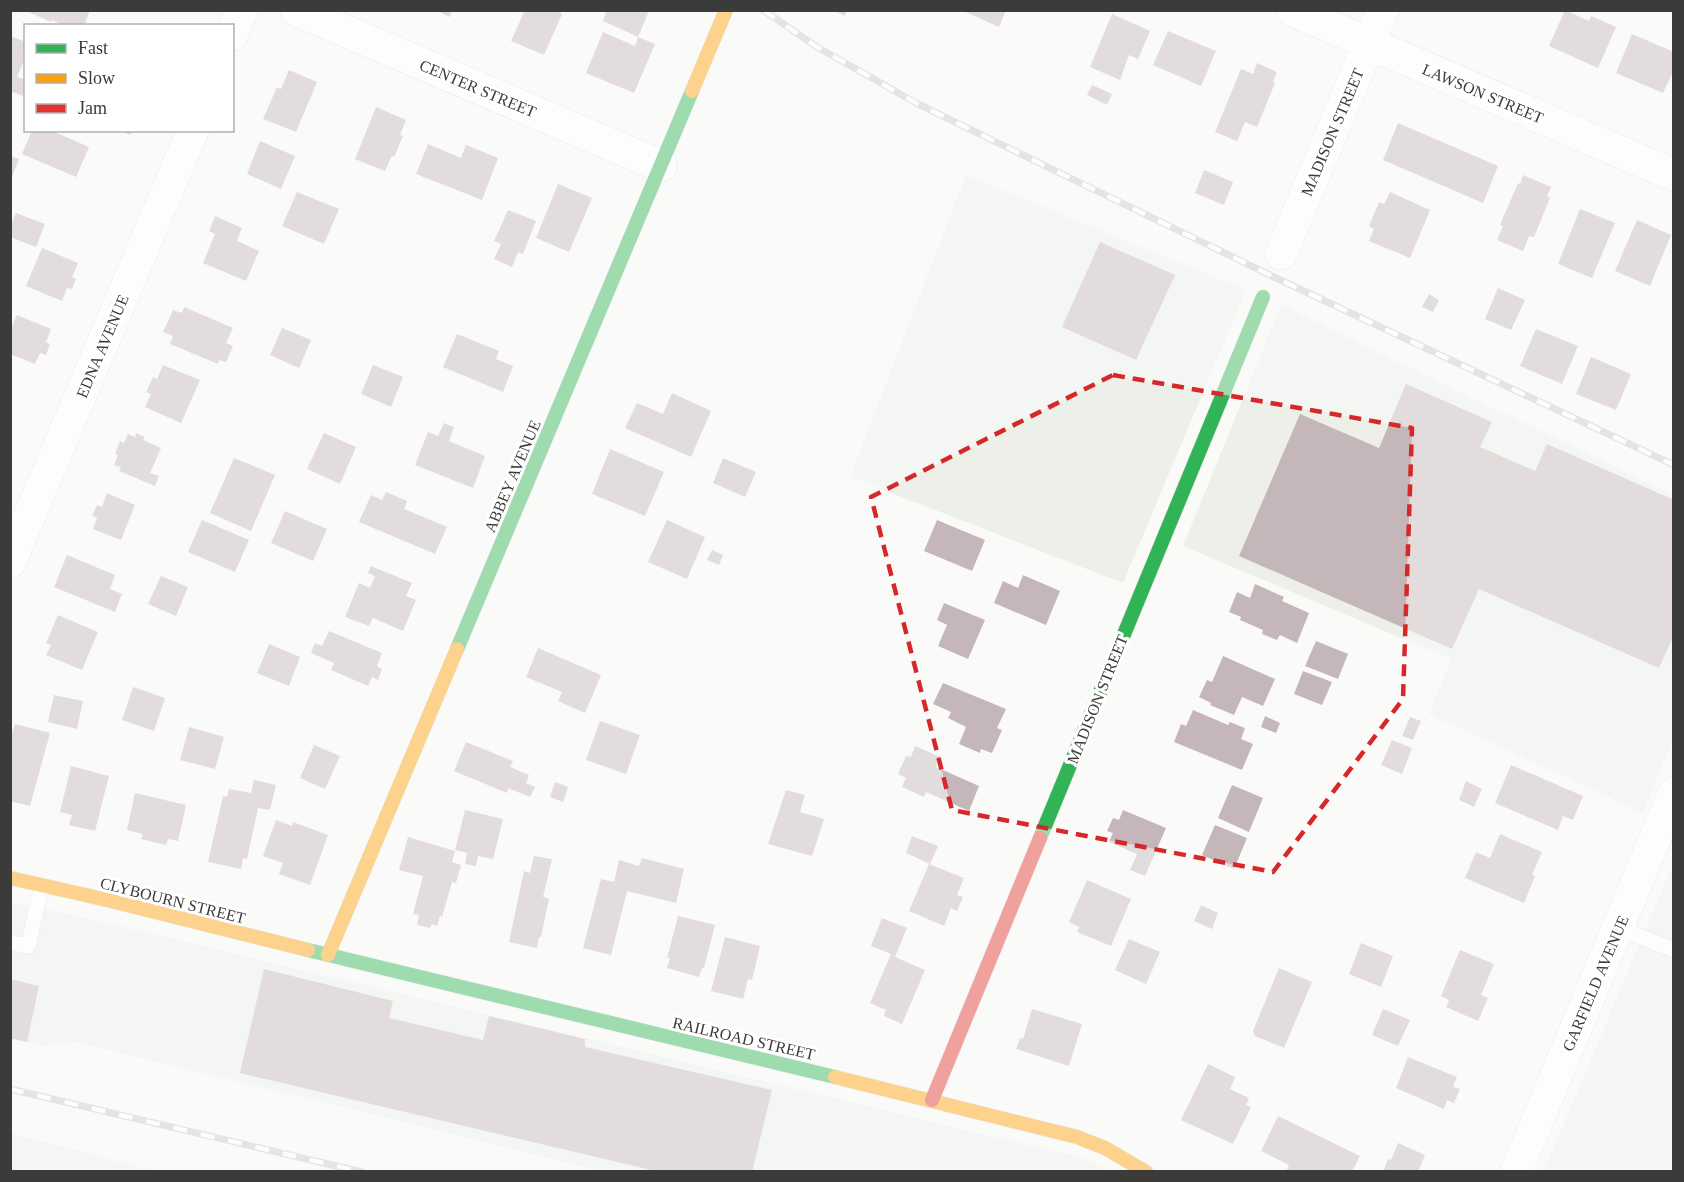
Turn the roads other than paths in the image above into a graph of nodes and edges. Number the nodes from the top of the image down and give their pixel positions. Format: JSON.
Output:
{"nodes":[{"id":1,"x":243,"y":10,"type":"edge"},
{"id":2,"x":296,"y":10,"type":"edge"},
{"id":3,"x":726,"y":10,"type":"edge"},
{"id":4,"x":1292,"y":10,"type":"edge"},
{"id":5,"x":1383,"y":10,"type":"edge"},
{"id":6,"x":234,"y":30,"type":"edge"},
{"id":7,"x":1369,"y":44,"type":"junction"},
{"id":8,"x":192,"y":132,"type":"edge"},
{"id":9,"x":661,"y":166,"type":"junction"},
{"id":10,"x":1674,"y":175,"type":"edge"},
{"id":11,"x":1281,"y":254,"type":"dead end"},
{"id":12,"x":1263,"y":297,"type":"dead end"},
{"id":13,"x":10,"y":562,"type":"edge"},
{"id":14,"x":1674,"y":793,"type":"edge"},
{"id":15,"x":10,"y":878,"type":"edge"},
{"id":16,"x":42,"y":885,"type":"junction"},
{"id":17,"x":1618,"y":928,"type":"junction"},
{"id":18,"x":10,"y":943,"type":"edge"},
{"id":19,"x":1674,"y":950,"type":"edge"},
{"id":20,"x":328,"y":955,"type":"junction"},
{"id":21,"x":932,"y":1100,"type":"junction"},
{"id":22,"x":1146,"y":1172,"type":"edge"},
{"id":23,"x":1516,"y":1172,"type":"edge"}],
"edges":[{"from":1,"to":6,"type":"street"},
{"from":2,"to":9,"type":"street","name":"CENTER STREET"},
{"from":3,"to":9,"type":"street","name":"ABBEY AVENUE"},
{"from":4,"to":7,"type":"street","name":"LAWSON STREET"},
{"from":5,"to":7,"type":"street","name":"MADISON STREET"},
{"from":7,"to":10,"type":"street","name":"LAWSON STREET"},
{"from":7,"to":11,"type":"street","name":"MADISON STREET"},
{"from":8,"to":13,"type":"street","name":"EDNA AVENUE"},
{"from":9,"to":20,"type":"street","name":"ABBEY AVENUE"},
{"from":12,"to":21,"type":"street","name":"MADISON STREET"},
{"from":14,"to":17,"type":"street","name":"GARFIELD AVENUE"},
{"from":15,"to":16,"type":"street","name":"CLYBOURN STREET"},
{"from":16,"to":18,"type":"lane"},
{"from":16,"to":20,"type":"street","name":"CLYBOURN STREET"},
{"from":17,"to":19,"type":"lane"},
{"from":17,"to":23,"type":"street","name":"GARFIELD AVENUE"},
{"from":20,"to":21,"type":"street","name":"RAILROAD STREET"},
{"from":21,"to":22,"type":"street","name":"RAILROAD STREET"}]}
